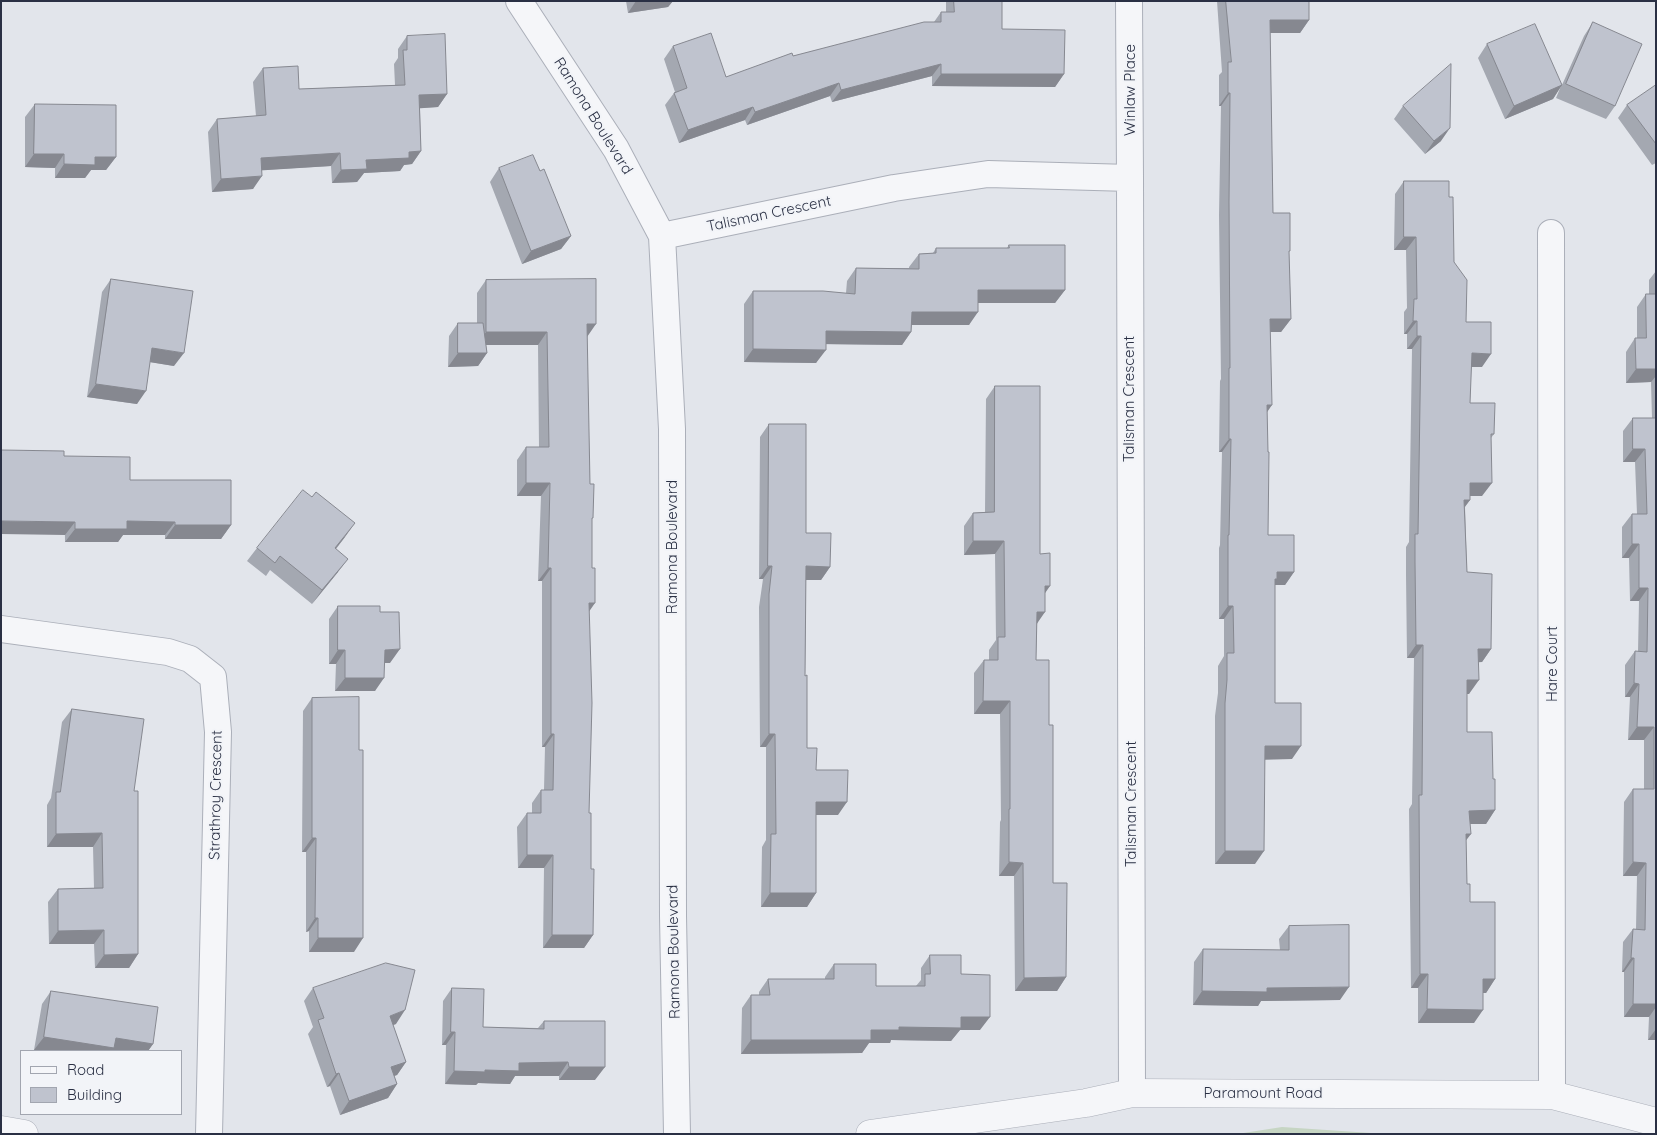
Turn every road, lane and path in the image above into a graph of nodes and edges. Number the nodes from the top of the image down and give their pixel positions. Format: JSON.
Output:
{"nodes":[{"id":1,"x":519,"y":1,"type":"edge"},
{"id":2,"x":1129,"y":1,"type":"edge"},
{"id":3,"x":1130,"y":178,"type":"junction"},
{"id":4,"x":1551,"y":233,"type":"dead end"},
{"id":5,"x":662,"y":236,"type":"junction"},
{"id":6,"x":1,"y":629,"type":"edge"},
{"id":7,"x":1132,"y":1092,"type":"junction"},
{"id":8,"x":1552,"y":1095,"type":"junction"},
{"id":9,"x":1656,"y":1122,"type":"edge"},
{"id":10,"x":1,"y":1130,"type":"edge"},
{"id":11,"x":24,"y":1134,"type":"edge"},
{"id":12,"x":209,"y":1134,"type":"edge"},
{"id":13,"x":677,"y":1134,"type":"edge"},
{"id":14,"x":870,"y":1134,"type":"edge"}],
"edges":[{"from":1,"to":5,"type":"street","name":"Ramona Boulevard"},
{"from":2,"to":3,"type":"street","name":"Winlaw Place"},
{"from":3,"to":5,"type":"street","name":"Talisman Crescent"},
{"from":3,"to":7,"type":"street","name":"Talisman Crescent"},
{"from":4,"to":8,"type":"street","name":"Hare Court"},
{"from":5,"to":13,"type":"street","name":"Ramona Boulevard"},
{"from":6,"to":12,"type":"street","name":"Strathroy Crescent"},
{"from":7,"to":8,"type":"street","name":"Paramount Road"},
{"from":7,"to":14,"type":"street","name":"Paramount Road"},
{"from":8,"to":9,"type":"street","name":"Paramount Road"},
{"from":10,"to":11,"type":"street"}]}
